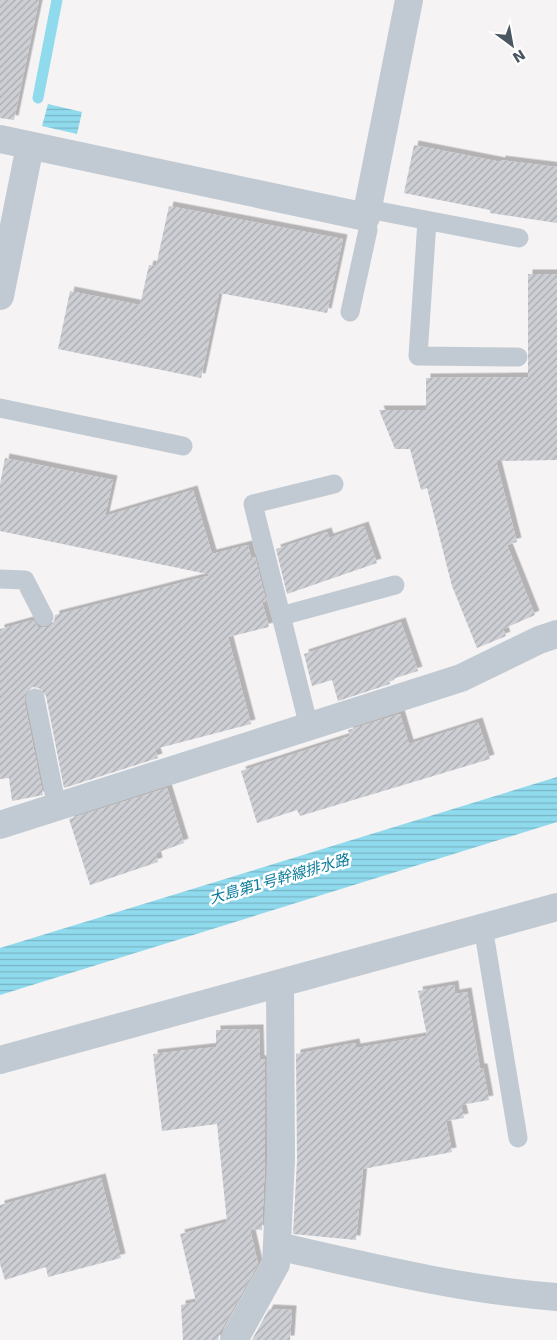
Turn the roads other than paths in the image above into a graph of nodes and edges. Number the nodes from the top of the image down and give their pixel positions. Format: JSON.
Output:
{"nodes":[{"id":1,"x":409,"y":0,"type":"edge"},
{"id":2,"x":0,"y":139,"type":"edge"},
{"id":3,"x":30,"y":146,"type":"junction"},
{"id":4,"x":367,"y":213,"type":"junction"},
{"id":5,"x":427,"y":221,"type":"junction"},
{"id":6,"x":519,"y":238,"type":"dead end"},
{"id":7,"x":0,"y":296,"type":"edge"},
{"id":8,"x":350,"y":312,"type":"dead end"},
{"id":9,"x":518,"y":357,"type":"dead end"},
{"id":10,"x":0,"y":408,"type":"edge"},
{"id":11,"x":183,"y":446,"type":"dead end"},
{"id":12,"x":334,"y":484,"type":"dead end"},
{"id":13,"x":0,"y":579,"type":"edge"},
{"id":14,"x":395,"y":585,"type":"dead end"},
{"id":15,"x":281,"y":616,"type":"junction"},
{"id":16,"x":44,"y":617,"type":"dead end"},
{"id":17,"x":557,"y":634,"type":"edge"},
{"id":18,"x":35,"y":698,"type":"dead end"},
{"id":19,"x":309,"y":727,"type":"junction"},
{"id":20,"x":57,"y":808,"type":"junction"},
{"id":21,"x":0,"y":825,"type":"edge"},
{"id":22,"x":557,"y":907,"type":"edge"},
{"id":23,"x":483,"y":927,"type":"junction"},
{"id":24,"x":280,"y":984,"type":"junction"},
{"id":25,"x":0,"y":1060,"type":"edge"},
{"id":26,"x":518,"y":1138,"type":"dead end"},
{"id":27,"x":277,"y":1246,"type":"junction"},
{"id":28,"x":557,"y":1297,"type":"edge"},
{"id":29,"x":234,"y":1340,"type":"edge"}],
"edges":[{"from":1,"to":4,"type":"street"},
{"from":2,"to":3,"type":"street"},
{"from":3,"to":4,"type":"street"},
{"from":3,"to":7,"type":"street"},
{"from":4,"to":5,"type":"lane"},
{"from":4,"to":8,"type":"lane"},
{"from":5,"to":6,"type":"lane"},
{"from":5,"to":9,"type":"lane"},
{"from":10,"to":11,"type":"lane"},
{"from":12,"to":15,"type":"lane"},
{"from":13,"to":16,"type":"lane"},
{"from":14,"to":15,"type":"lane"},
{"from":15,"to":19,"type":"lane"},
{"from":17,"to":19,"type":"street"},
{"from":18,"to":20,"type":"lane"},
{"from":19,"to":20,"type":"street"},
{"from":20,"to":21,"type":"street"},
{"from":22,"to":23,"type":"street"},
{"from":23,"to":24,"type":"street"},
{"from":23,"to":26,"type":"lane"},
{"from":24,"to":25,"type":"street"},
{"from":24,"to":27,"type":"street"},
{"from":27,"to":28,"type":"street"},
{"from":27,"to":29,"type":"street"}]}
